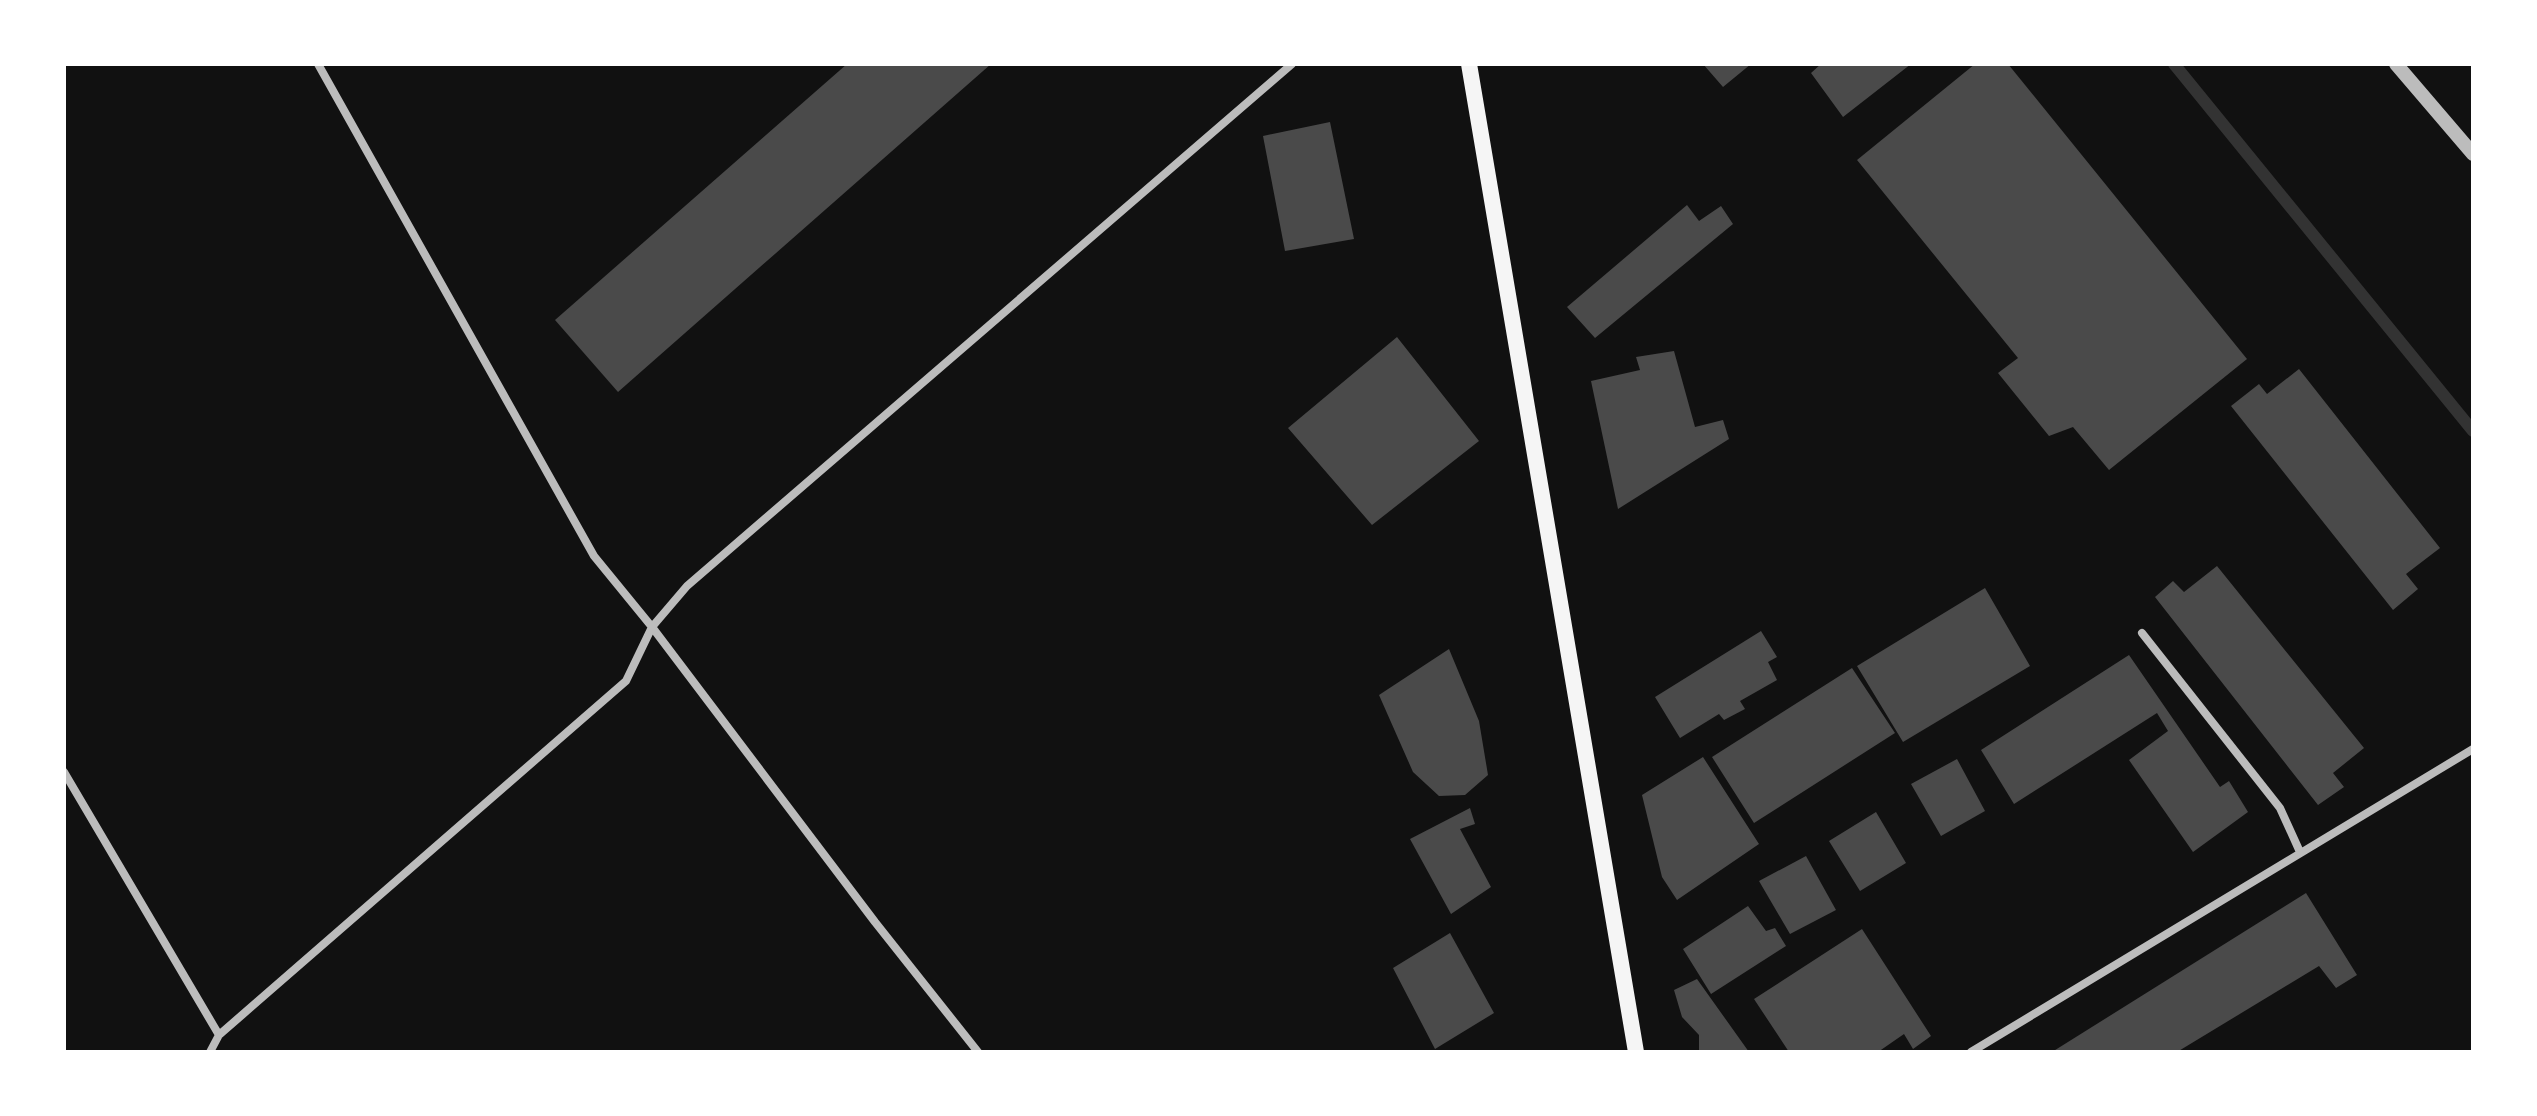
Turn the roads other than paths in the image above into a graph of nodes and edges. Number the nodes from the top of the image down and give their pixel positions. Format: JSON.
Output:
{"nodes":[{"id":1,"x":318,"y":64,"type":"edge"},
{"id":2,"x":1292,"y":64,"type":"edge"},
{"id":3,"x":1469,"y":64,"type":"edge"},
{"id":4,"x":2396,"y":64,"type":"edge"},
{"id":5,"x":2473,"y":154,"type":"edge"},
{"id":6,"x":652,"y":627,"type":"junction"},
{"id":7,"x":2142,"y":633,"type":"dead end"},
{"id":8,"x":2473,"y":749,"type":"edge"},
{"id":9,"x":64,"y":772,"type":"edge"},
{"id":10,"x":2300,"y":852,"type":"junction"},
{"id":11,"x":219,"y":1035,"type":"junction"},
{"id":12,"x":210,"y":1052,"type":"edge"},
{"id":13,"x":978,"y":1052,"type":"edge"},
{"id":14,"x":1636,"y":1052,"type":"edge"},
{"id":15,"x":1971,"y":1052,"type":"edge"}],
"edges":[{"from":1,"to":6,"type":"street"},
{"from":2,"to":6,"type":"street"},
{"from":3,"to":14,"type":"main road"},
{"from":4,"to":5,"type":"street"},
{"from":6,"to":11,"type":"street"},
{"from":6,"to":13,"type":"street"},
{"from":7,"to":10,"type":"street"},
{"from":8,"to":10,"type":"street"},
{"from":9,"to":11,"type":"street"},
{"from":10,"to":15,"type":"street"},
{"from":11,"to":12,"type":"street"}]}
